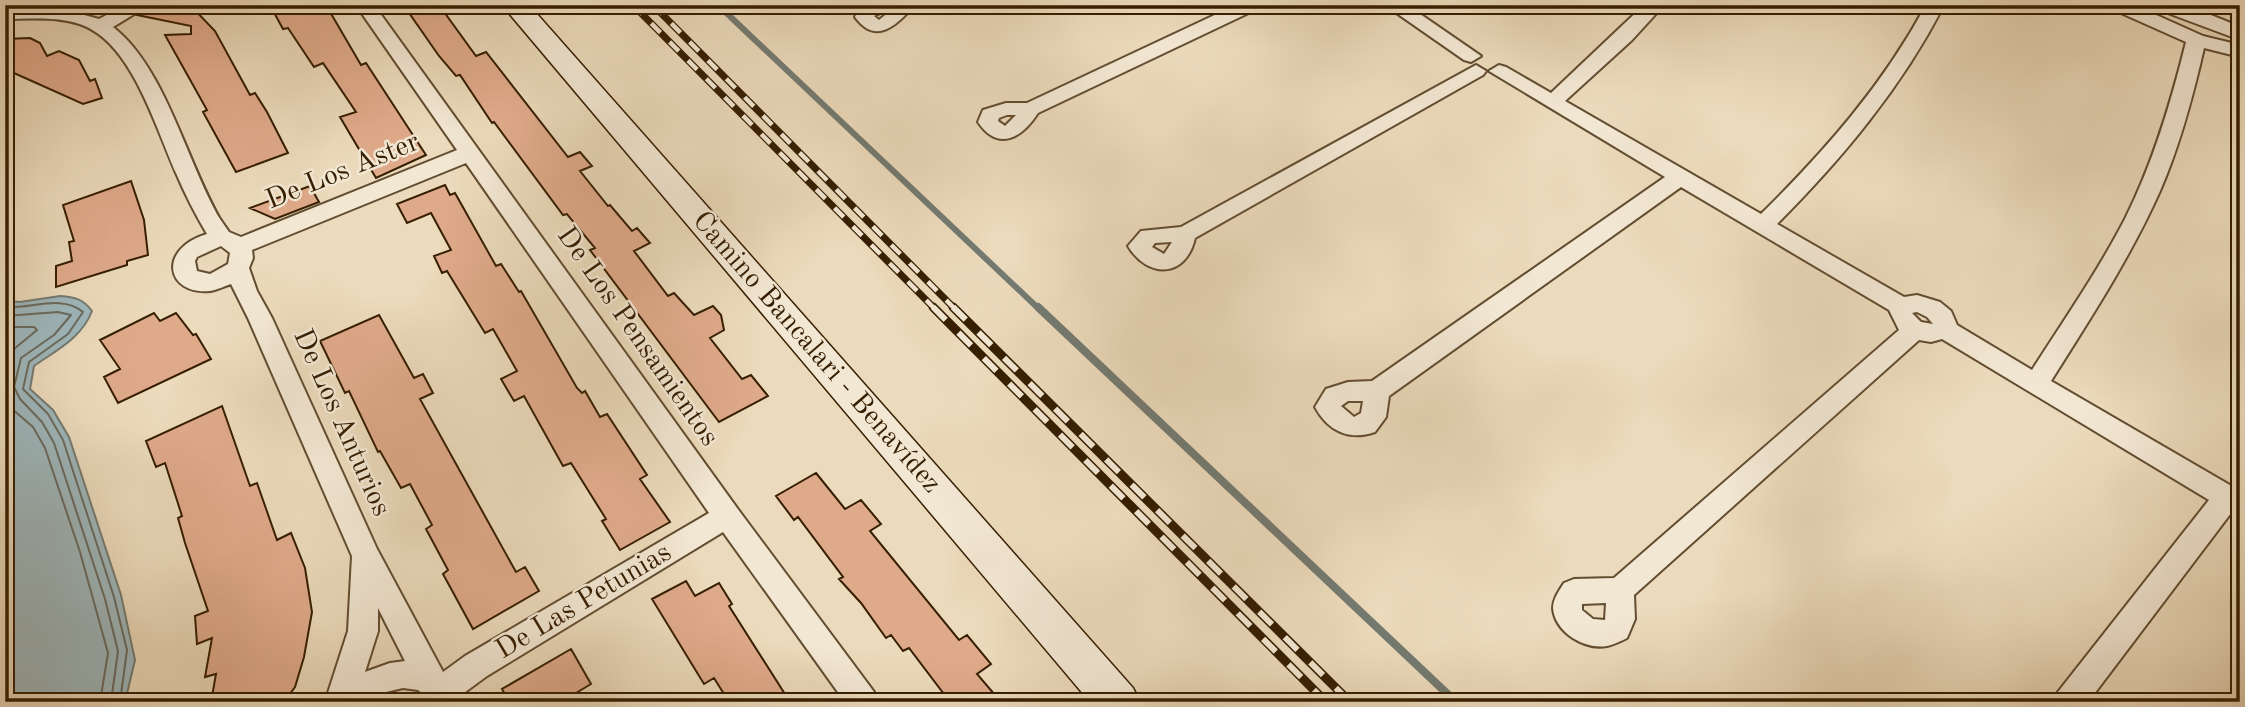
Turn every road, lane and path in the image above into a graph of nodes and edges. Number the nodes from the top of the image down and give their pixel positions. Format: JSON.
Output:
{"nodes":[{"id":1,"x":140,"y":5,"type":"edge"},
{"id":2,"x":365,"y":5,"type":"edge"},
{"id":3,"x":515,"y":5,"type":"edge"},
{"id":4,"x":1251,"y":5,"type":"edge"},
{"id":5,"x":1394,"y":5,"type":"edge"},
{"id":6,"x":1655,"y":5,"type":"edge"},
{"id":7,"x":1935,"y":5,"type":"edge"},
{"id":8,"x":2118,"y":5,"type":"edge"},
{"id":9,"x":2178,"y":8,"type":"edge"},
{"id":10,"x":5,"y":13,"type":"edge"},
{"id":11,"x":100,"y":26,"type":"junction"},
{"id":12,"x":2169,"y":27,"type":"junction"},
{"id":13,"x":2229,"y":36,"type":"edge"},
{"id":14,"x":2196,"y":40,"type":"junction"},
{"id":15,"x":2240,"y":51,"type":"edge"},
{"id":16,"x":1474,"y":64,"type":"junction"},
{"id":17,"x":1553,"y":102,"type":"junction"},
{"id":18,"x":1030,"y":109,"type":"dead end"},
{"id":19,"x":470,"y":153,"type":"junction"},
{"id":20,"x":1680,"y":177,"type":"junction"},
{"id":21,"x":196,"y":195,"type":"junction"},
{"id":22,"x":1764,"y":225,"type":"junction"},
{"id":23,"x":1185,"y":234,"type":"dead end"},
{"id":24,"x":232,"y":251,"type":"junction"},
{"id":25,"x":183,"y":260,"type":"junction"},
{"id":26,"x":198,"y":282,"type":"junction"},
{"id":27,"x":1902,"y":307,"type":"junction"},
{"id":28,"x":260,"y":318,"type":"junction"},
{"id":29,"x":1944,"y":329,"type":"junction"},
{"id":30,"x":1915,"y":330,"type":"junction"},
{"id":31,"x":2037,"y":383,"type":"junction"},
{"id":32,"x":1377,"y":391,"type":"dead end"},
{"id":33,"x":2233,"y":502,"type":"edge"},
{"id":34,"x":727,"y":516,"type":"junction"},
{"id":35,"x":365,"y":554,"type":"junction"},
{"id":36,"x":1620,"y":590,"type":"dead end"},
{"id":37,"x":439,"y":691,"type":"edge"},
{"id":38,"x":340,"y":702,"type":"edge"},
{"id":39,"x":346,"y":702,"type":"edge"},
{"id":40,"x":863,"y":702,"type":"edge"},
{"id":41,"x":1118,"y":702,"type":"edge"},
{"id":42,"x":2068,"y":702,"type":"edge"}],
"edges":[{"from":1,"to":11,"type":"street"},
{"from":2,"to":19,"type":"street","name":"De Los Pensamientos"},
{"from":3,"to":41,"type":"main road","name":"Camino Bancalari - Benavídez"},
{"from":4,"to":18,"type":"street"},
{"from":5,"to":16,"type":"street"},
{"from":6,"to":17,"type":"street"},
{"from":7,"to":22,"type":"street"},
{"from":8,"to":12,"type":"street"},
{"from":9,"to":12,"type":"street"},
{"from":9,"to":13,"type":"street"},
{"from":10,"to":11,"type":"street"},
{"from":11,"to":21,"type":"street"},
{"from":12,"to":14,"type":"street"},
{"from":13,"to":14,"type":"street"},
{"from":13,"to":15,"type":"street"},
{"from":14,"to":31,"type":"street"},
{"from":16,"to":17,"type":"street"},
{"from":16,"to":23,"type":"street"},
{"from":17,"to":20,"type":"street"},
{"from":19,"to":24,"type":"street","name":"De Los Aster"},
{"from":19,"to":34,"type":"street","name":"De Los Pensamientos"},
{"from":20,"to":22,"type":"street"},
{"from":20,"to":32,"type":"street"},
{"from":21,"to":24,"type":"street","name":"De Los Anturios"},
{"from":21,"to":25,"type":"street"},
{"from":22,"to":27,"type":"street"},
{"from":24,"to":25,"type":"street"},
{"from":24,"to":26,"type":"street"},
{"from":24,"to":28,"type":"street","name":"De Los Anturios"},
{"from":25,"to":26,"type":"street"},
{"from":26,"to":28,"type":"street"},
{"from":27,"to":29,"type":"street"},
{"from":27,"to":30,"type":"street"},
{"from":28,"to":35,"type":"street","name":"De Los Anturios"},
{"from":29,"to":30,"type":"street"},
{"from":29,"to":31,"type":"street"},
{"from":30,"to":36,"type":"street"},
{"from":31,"to":33,"type":"street"},
{"from":33,"to":42,"type":"street"},
{"from":34,"to":37,"type":"street","name":"De Las Petunias"},
{"from":34,"to":40,"type":"street","name":"De Los Pensamientos"},
{"from":35,"to":37,"type":"street","name":"De Los Anturios"},
{"from":35,"to":38,"type":"street"},
{"from":37,"to":39,"type":"street"}]}
